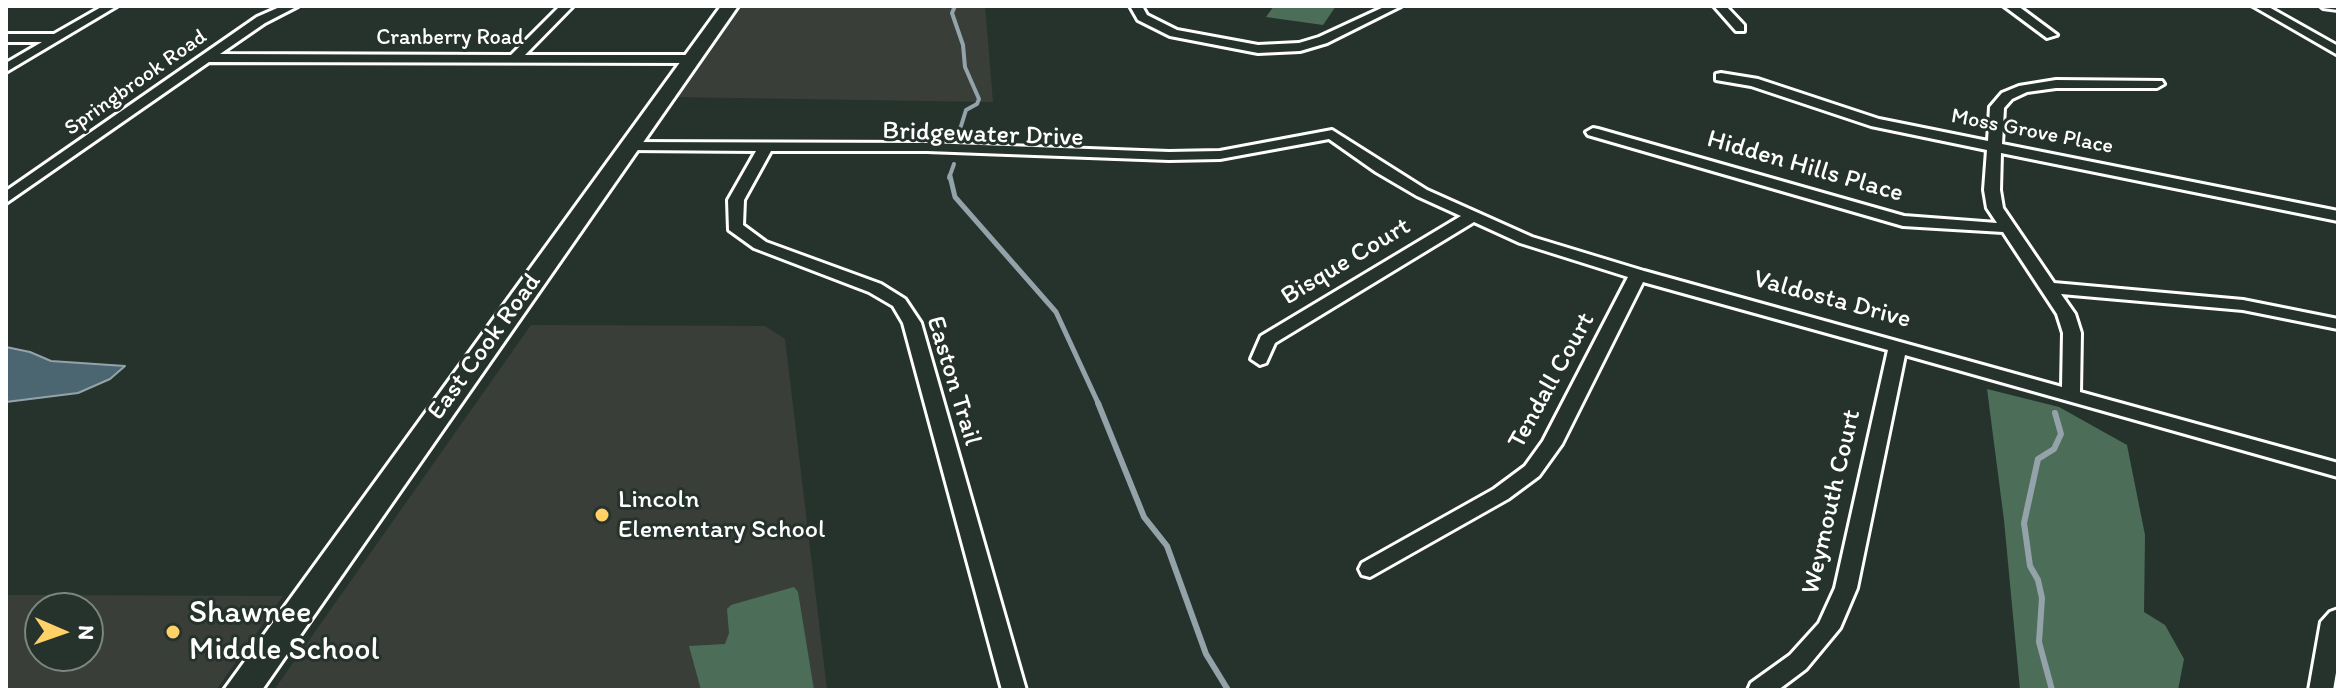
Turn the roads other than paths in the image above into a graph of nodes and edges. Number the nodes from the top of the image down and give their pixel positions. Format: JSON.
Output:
{"nodes":[{"id":1,"x":111,"y":6,"type":"edge"},
{"id":2,"x":292,"y":6,"type":"edge"},
{"id":3,"x":567,"y":6,"type":"edge"},
{"id":4,"x":730,"y":6,"type":"edge"},
{"id":5,"x":1136,"y":6,"type":"edge"},
{"id":6,"x":1395,"y":6,"type":"edge"},
{"id":7,"x":1720,"y":6,"type":"edge"},
{"id":8,"x":2010,"y":6,"type":"edge"},
{"id":9,"x":2259,"y":6,"type":"edge"},
{"id":10,"x":2327,"y":6,"type":"edge"},
{"id":11,"x":2338,"y":7,"type":"edge"},
{"id":12,"x":1740,"y":28,"type":"dead end"},
{"id":13,"x":2051,"y":35,"type":"dead end"},
{"id":14,"x":6,"y":38,"type":"edge"},
{"id":15,"x":57,"y":38,"type":"junction"},
{"id":16,"x":2338,"y":51,"type":"edge"},
{"id":17,"x":208,"y":58,"type":"junction"},
{"id":18,"x":515,"y":58,"type":"junction"},
{"id":19,"x":692,"y":59,"type":"junction"},
{"id":20,"x":6,"y":68,"type":"edge"},
{"id":21,"x":1721,"y":77,"type":"dead end"},
{"id":22,"x":2157,"y":84,"type":"dead end"},
{"id":23,"x":1593,"y":132,"type":"dead end"},
{"id":24,"x":1336,"y":137,"type":"joint"},
{"id":25,"x":1994,"y":147,"type":"junction"},
{"id":26,"x":626,"y":151,"type":"junction"},
{"id":27,"x":763,"y":151,"type":"junction"},
{"id":28,"x":6,"y":198,"type":"edge"},
{"id":29,"x":2338,"y":216,"type":"edge"},
{"id":30,"x":1471,"y":217,"type":"junction"},
{"id":31,"x":2008,"y":228,"type":"junction"},
{"id":32,"x":1638,"y":275,"type":"junction"},
{"id":33,"x":2050,"y":288,"type":"junction"},
{"id":34,"x":2338,"y":324,"type":"edge"},
{"id":35,"x":1898,"y":345,"type":"junction"},
{"id":36,"x":1260,"y":359,"type":"dead end"},
{"id":37,"x":2071,"y":394,"type":"junction"},
{"id":38,"x":2338,"y":470,"type":"edge"},
{"id":39,"x":1370,"y":569,"type":"dead end"},
{"id":40,"x":2338,"y":618,"type":"edge"},
{"id":41,"x":242,"y":690,"type":"edge"},
{"id":42,"x":1014,"y":690,"type":"edge"},
{"id":43,"x":1760,"y":690,"type":"edge"},
{"id":44,"x":2321,"y":690,"type":"edge"}],
"edges":[{"from":1,"to":15,"type":"street"},
{"from":2,"to":17,"type":"street","name":"Springbrook Road"},
{"from":3,"to":18,"type":"street"},
{"from":4,"to":19,"type":"main road","name":"East Cook Road"},
{"from":5,"to":6,"type":"street"},
{"from":7,"to":12,"type":"street"},
{"from":8,"to":13,"type":"street"},
{"from":9,"to":16,"type":"street"},
{"from":10,"to":11,"type":"street"},
{"from":14,"to":15,"type":"street"},
{"from":15,"to":20,"type":"street"},
{"from":17,"to":18,"type":"street","name":"Cranberry Road"},
{"from":17,"to":28,"type":"street","name":"Springbrook Road"},
{"from":18,"to":19,"type":"street","name":"Cranberry Road"},
{"from":19,"to":26,"type":"main road","name":"East Cook Road"},
{"from":21,"to":25,"type":"street","name":"Moss Grove Place"},
{"from":22,"to":25,"type":"street"},
{"from":23,"to":31,"type":"street","name":"Hidden Hills Place"},
{"from":24,"to":27,"type":"street","name":"Bridgewater Drive"},
{"from":24,"to":30,"type":"street","name":"Valdosta Drive"},
{"from":25,"to":29,"type":"street","name":"Moss Grove Place"},
{"from":25,"to":31,"type":"street"},
{"from":26,"to":27,"type":"street","name":"Bridgewater Drive"},
{"from":26,"to":41,"type":"main road","name":"East Cook Road"},
{"from":27,"to":42,"type":"street","name":"Easton Trail"},
{"from":30,"to":32,"type":"street","name":"Valdosta Drive"},
{"from":30,"to":36,"type":"street","name":"Bisque Court"},
{"from":31,"to":33,"type":"street"},
{"from":32,"to":35,"type":"street","name":"Valdosta Drive"},
{"from":32,"to":39,"type":"street","name":"Tendall Court"},
{"from":33,"to":34,"type":"street"},
{"from":33,"to":37,"type":"street"},
{"from":35,"to":37,"type":"street","name":"Valdosta Drive"},
{"from":35,"to":43,"type":"street","name":"Weymouth Court"},
{"from":37,"to":38,"type":"street","name":"Valdosta Drive"},
{"from":40,"to":44,"type":"street"}]}
